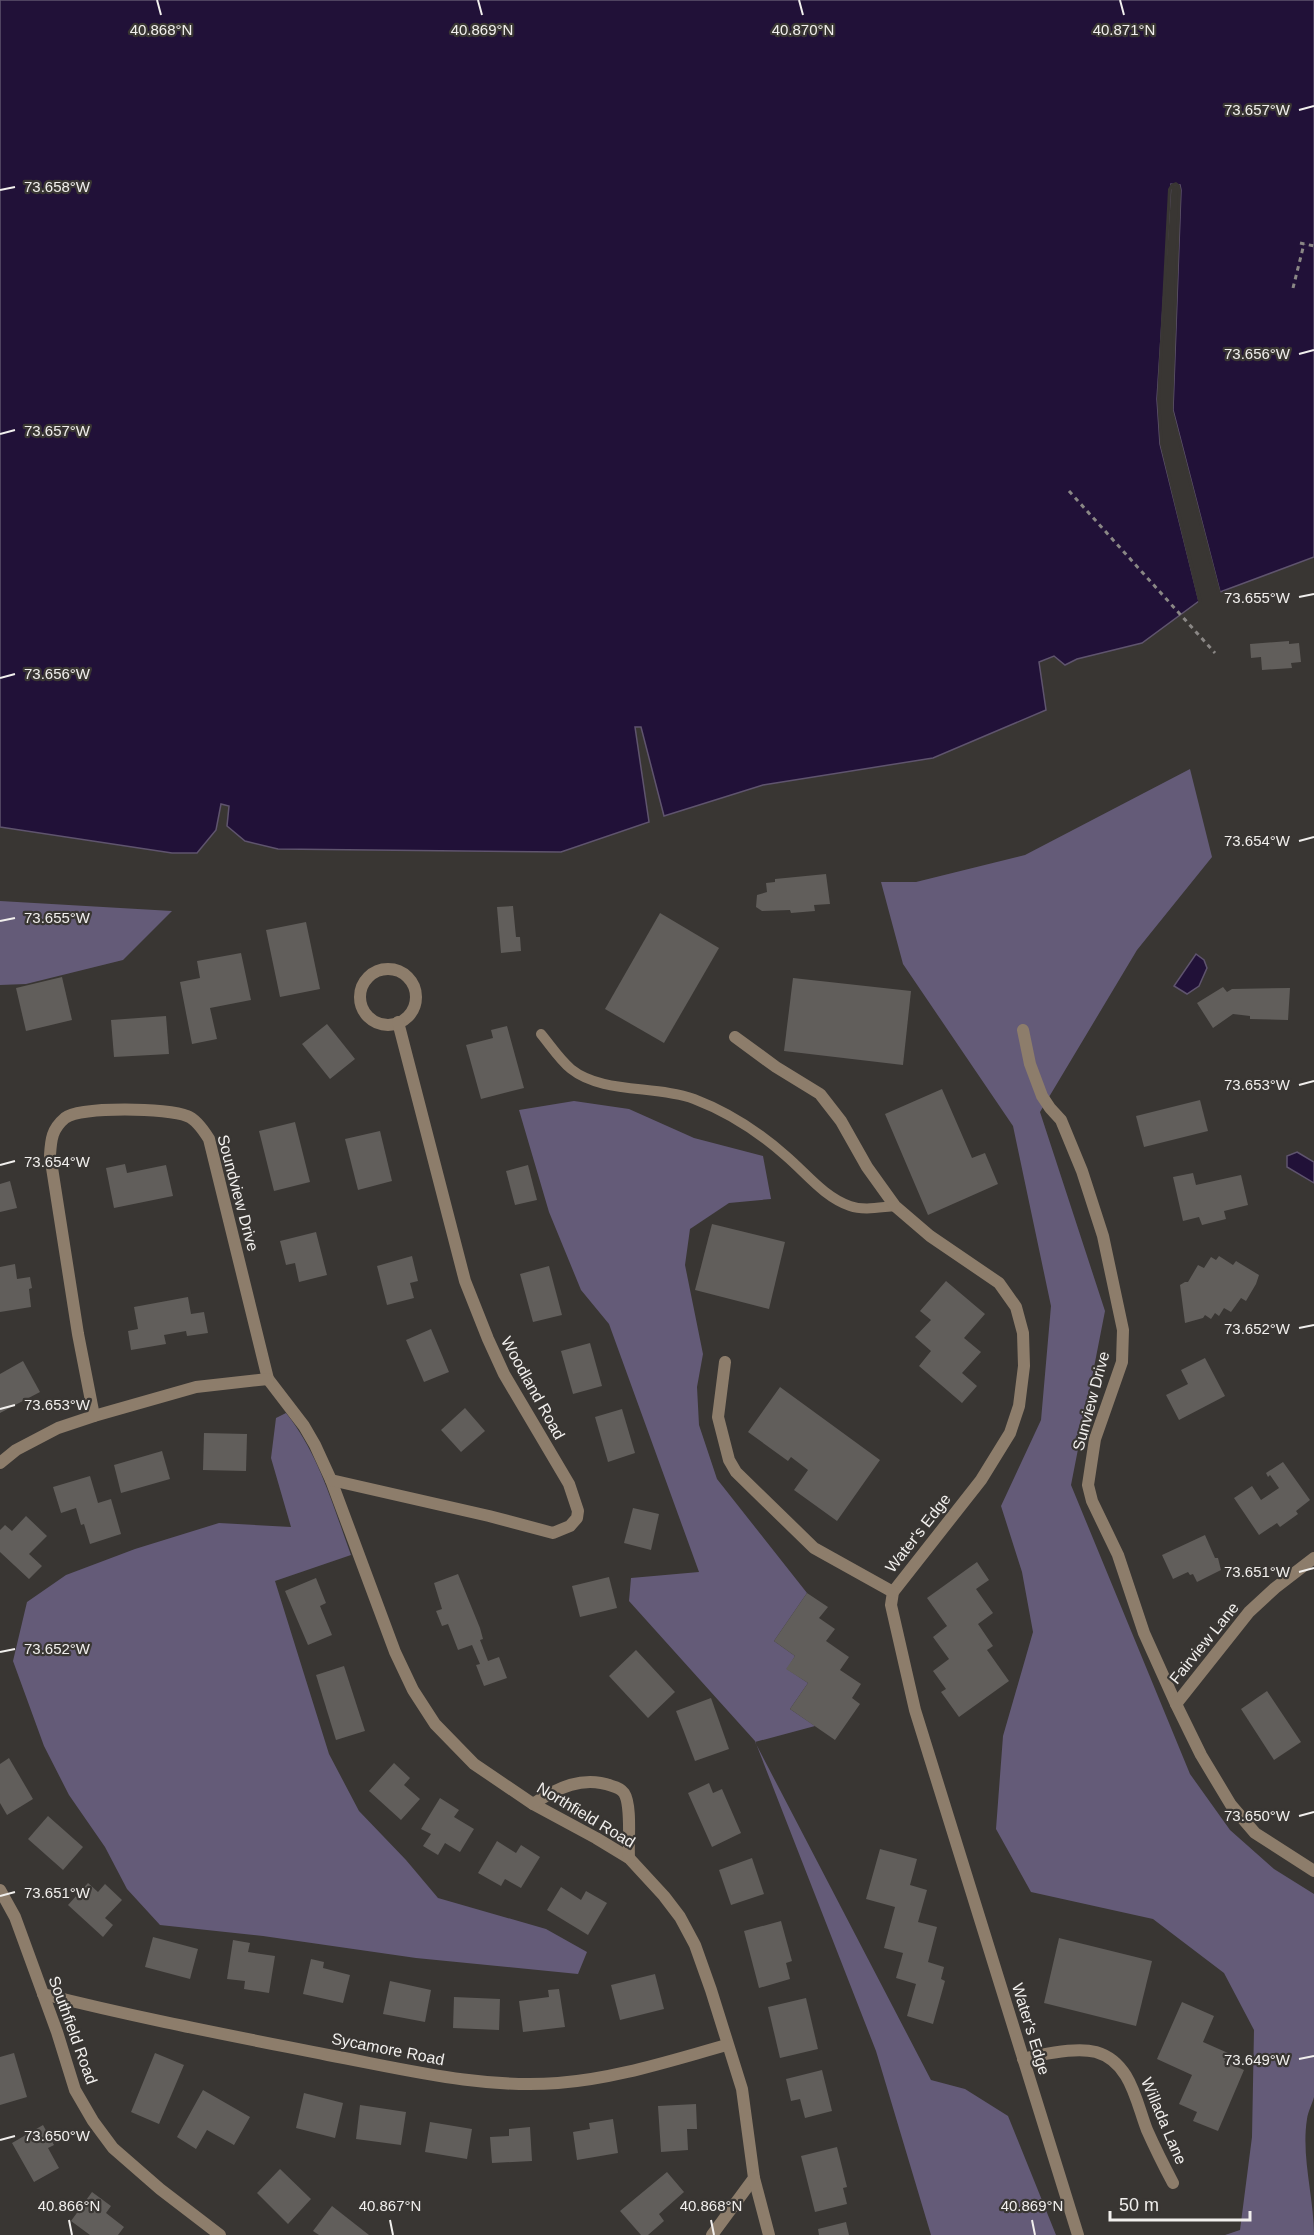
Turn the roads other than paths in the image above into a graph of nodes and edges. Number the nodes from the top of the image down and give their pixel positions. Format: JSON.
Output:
{"nodes":[{"id":1,"x":398,"y":1022,"type":"junction"},
{"id":2,"x":1023,"y":1030,"type":"dead end"},
{"id":3,"x":541,"y":1034,"type":"dead end"},
{"id":4,"x":735,"y":1036,"type":"dead end"},
{"id":5,"x":896,"y":1206,"type":"junction"},
{"id":6,"x":725,"y":1362,"type":"dead end"},
{"id":7,"x":268,"y":1378,"type":"junction"},
{"id":8,"x":94,"y":1416,"type":"junction"},
{"id":9,"x":0,"y":1463,"type":"edge"},
{"id":10,"x":331,"y":1480,"type":"junction"},
{"id":11,"x":1314,"y":1558,"type":"edge"},
{"id":12,"x":893,"y":1592,"type":"junction"},
{"id":13,"x":1176,"y":1704,"type":"junction"},
{"id":14,"x":533,"y":1804,"type":"junction"},
{"id":15,"x":628,"y":1858,"type":"junction"},
{"id":16,"x":1314,"y":1871,"type":"edge"},
{"id":17,"x":0,"y":1890,"type":"edge"},
{"id":18,"x":43,"y":1994,"type":"junction"},
{"id":19,"x":727,"y":2045,"type":"junction"},
{"id":20,"x":1023,"y":2059,"type":"junction"},
{"id":21,"x":754,"y":2178,"type":"junction"},
{"id":22,"x":1173,"y":2183,"type":"dead end"},
{"id":23,"x":220,"y":2235,"type":"edge"},
{"id":24,"x":712,"y":2235,"type":"edge"},
{"id":25,"x":769,"y":2235,"type":"edge"},
{"id":26,"x":1078,"y":2235,"type":"edge"}],
"edges":[{"from":1,"to":1,"type":"street"},
{"from":1,"to":10,"type":"street","name":"Woodland Road"},
{"from":2,"to":13,"type":"street","name":"Sunview Drive"},
{"from":3,"to":5,"type":"lane"},
{"from":4,"to":5,"type":"street","name":"Water's Edge"},
{"from":5,"to":12,"type":"street","name":"Water's Edge"},
{"from":6,"to":12,"type":"street"},
{"from":7,"to":8,"type":"street"},
{"from":7,"to":8,"type":"street","name":"Soundview Drive"},
{"from":7,"to":10,"type":"street","name":"Soundview Drive"},
{"from":8,"to":9,"type":"street"},
{"from":10,"to":14,"type":"street","name":"Northfield Road"},
{"from":11,"to":13,"type":"street","name":"Fairview Lane"},
{"from":12,"to":20,"type":"street","name":"Water's Edge"},
{"from":13,"to":16,"type":"street","name":"Sunview Drive"},
{"from":14,"to":15,"type":"street","name":"Northfield Road"},
{"from":14,"to":15,"type":"street"},
{"from":15,"to":19,"type":"street","name":"Northfield Road"},
{"from":17,"to":18,"type":"street","name":"Southfield Road"},
{"from":18,"to":19,"type":"street","name":"Sycamore Road"},
{"from":18,"to":23,"type":"street","name":"Southfield Road"},
{"from":19,"to":21,"type":"street","name":"Northfield Road"},
{"from":20,"to":22,"type":"street","name":"Willada Lane"},
{"from":20,"to":26,"type":"street","name":"Water's Edge"},
{"from":21,"to":24,"type":"street"},
{"from":21,"to":25,"type":"street","name":"Northfield Road"}]}
